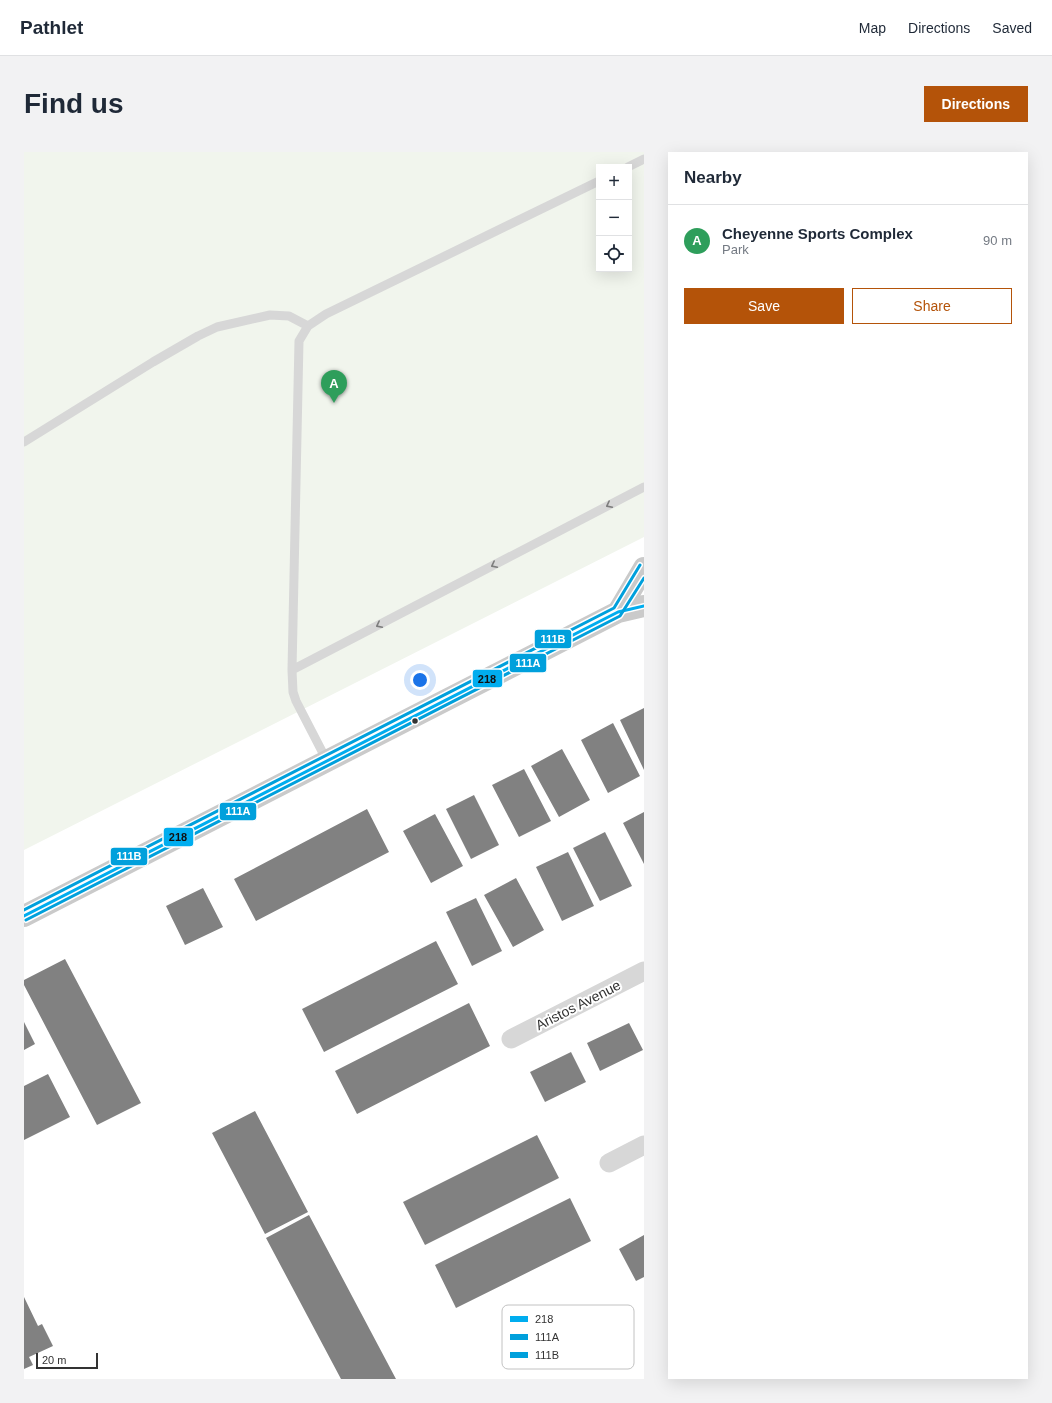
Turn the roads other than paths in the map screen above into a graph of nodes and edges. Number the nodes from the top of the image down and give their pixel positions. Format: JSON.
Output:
{"nodes":[{"id":1,"x":644,"y":159,"type":"edge"},
{"id":2,"x":632,"y":165,"type":"edge"},
{"id":3,"x":596,"y":182,"type":"edge"},
{"id":4,"x":308,"y":326,"type":"junction"},
{"id":5,"x":24,"y":442,"type":"edge"},
{"id":6,"x":644,"y":487,"type":"edge"},
{"id":7,"x":644,"y":568,"type":"edge"},
{"id":8,"x":644,"y":606,"type":"edge"},
{"id":9,"x":618,"y":612,"type":"junction"},
{"id":10,"x":292,"y":670,"type":"junction"},
{"id":11,"x":327,"y":761,"type":"junction"},
{"id":12,"x":24,"y":916,"type":"edge"},
{"id":13,"x":644,"y":971,"type":"edge"},
{"id":14,"x":511,"y":1039,"type":"dead end"},
{"id":15,"x":644,"y":1144,"type":"edge"},
{"id":16,"x":609,"y":1163,"type":"dead end"}],
"edges":[{"from":1,"to":2,"type":"lane"},
{"from":3,"to":4,"type":"lane"},
{"from":4,"to":5,"type":"lane"},
{"from":4,"to":10,"type":"lane"},
{"from":6,"to":10,"type":"lane","one_way":true},
{"from":7,"to":9,"type":"main road"},
{"from":8,"to":9,"type":"main road"},
{"from":9,"to":11,"type":"main road"},
{"from":10,"to":11,"type":"lane"},
{"from":11,"to":12,"type":"main road"},
{"from":13,"to":14,"type":"street","name":"Aristos Avenue"},
{"from":15,"to":16,"type":"street"}]}
